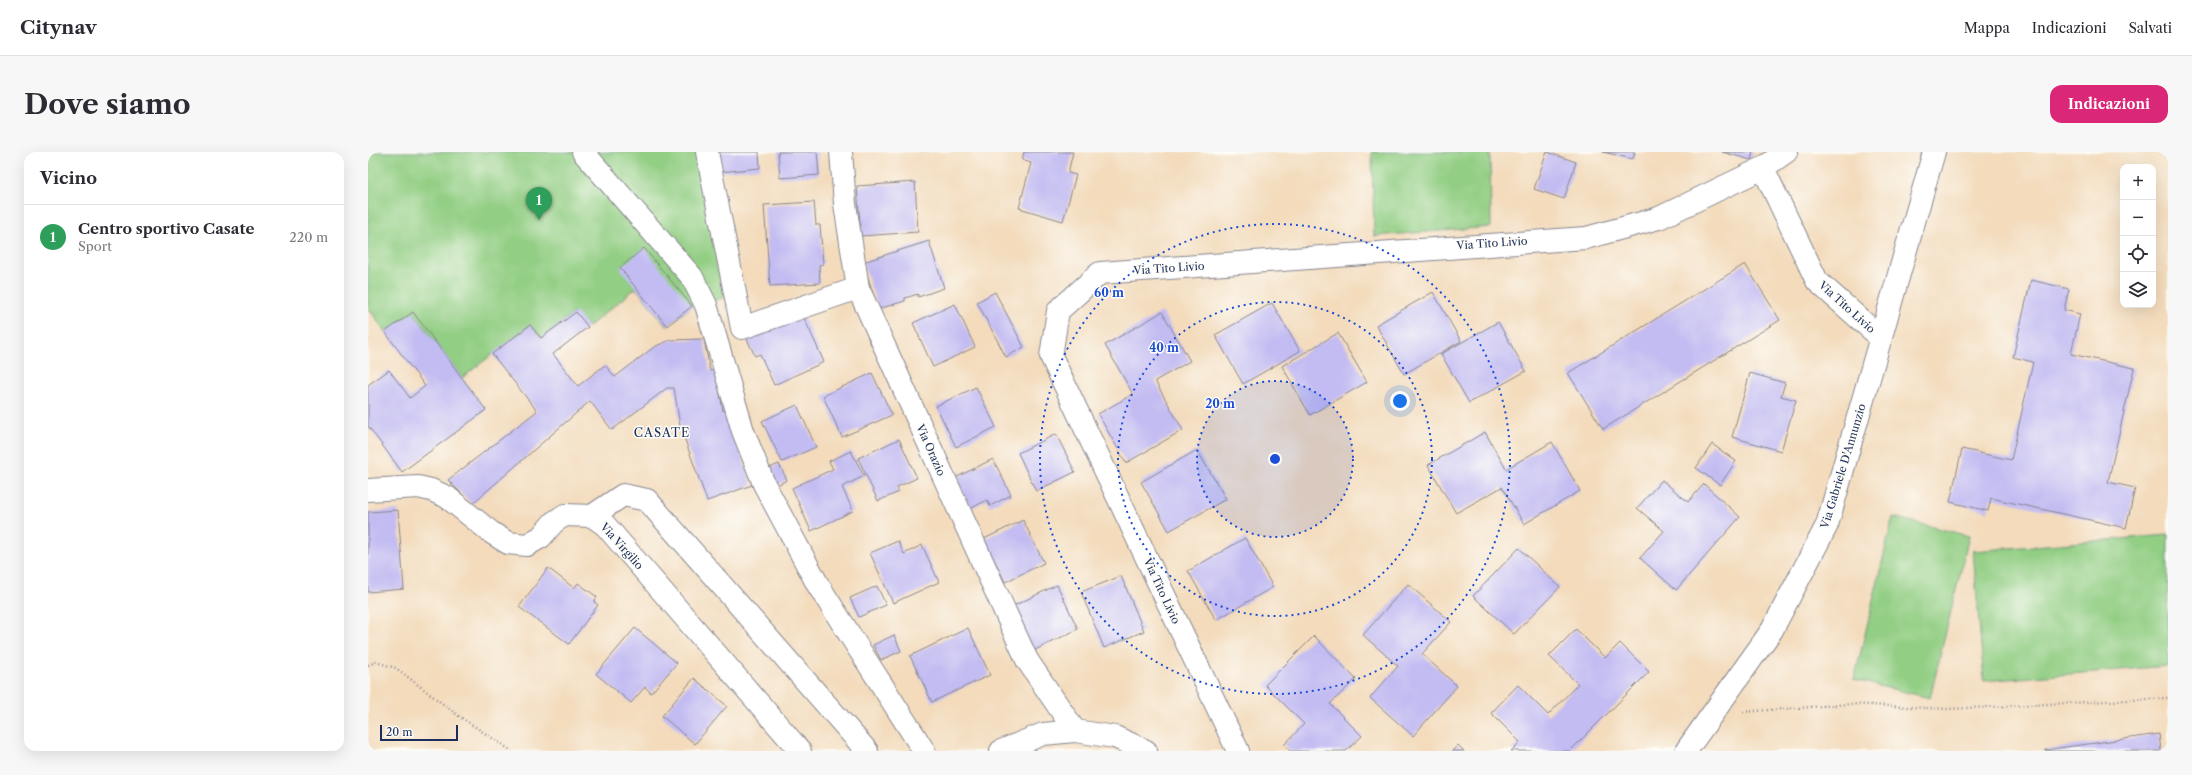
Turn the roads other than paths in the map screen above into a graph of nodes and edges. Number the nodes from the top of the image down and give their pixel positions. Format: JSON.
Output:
{"nodes":[{"id":1,"x":583,"y":152,"type":"edge"},
{"id":2,"x":707,"y":152,"type":"edge"},
{"id":3,"x":842,"y":152,"type":"edge"},
{"id":4,"x":1786,"y":152,"type":"edge"},
{"id":5,"x":1934,"y":152,"type":"edge"},
{"id":6,"x":1763,"y":168,"type":"junction"},
{"id":7,"x":858,"y":288,"type":"junction"},
{"id":8,"x":1881,"y":338,"type":"junction"},
{"id":9,"x":368,"y":490,"type":"edge"},
{"id":10,"x":592,"y":516,"type":"junction"},
{"id":11,"x":1074,"y":731,"type":"junction"},
{"id":12,"x":800,"y":751,"type":"edge"},
{"id":13,"x":867,"y":751,"type":"edge"},
{"id":14,"x":924,"y":751,"type":"edge"},
{"id":15,"x":1001,"y":751,"type":"edge"},
{"id":16,"x":1146,"y":751,"type":"edge"},
{"id":17,"x":1238,"y":751,"type":"edge"},
{"id":18,"x":1686,"y":751,"type":"edge"}],
"edges":[{"from":1,"to":14,"type":"street"},
{"from":2,"to":7,"type":"street"},
{"from":3,"to":7,"type":"street","name":"Via Orazio"},
{"from":4,"to":6,"type":"street","name":"Via Tito Livio"},
{"from":5,"to":8,"type":"street","name":"Via Gabriele D'Annunzio"},
{"from":6,"to":8,"type":"street","name":"Via Tito Livio"},
{"from":6,"to":17,"type":"street","name":"Via Tito Livio"},
{"from":7,"to":11,"type":"street","name":"Via Orazio"},
{"from":8,"to":18,"type":"street","name":"Via Gabriele D'Annunzio"},
{"from":9,"to":10,"type":"street","name":"Via Virgilio"},
{"from":10,"to":12,"type":"street","name":"Via Virgilio"},
{"from":10,"to":13,"type":"street"},
{"from":11,"to":15,"type":"street"},
{"from":11,"to":16,"type":"street"}]}
